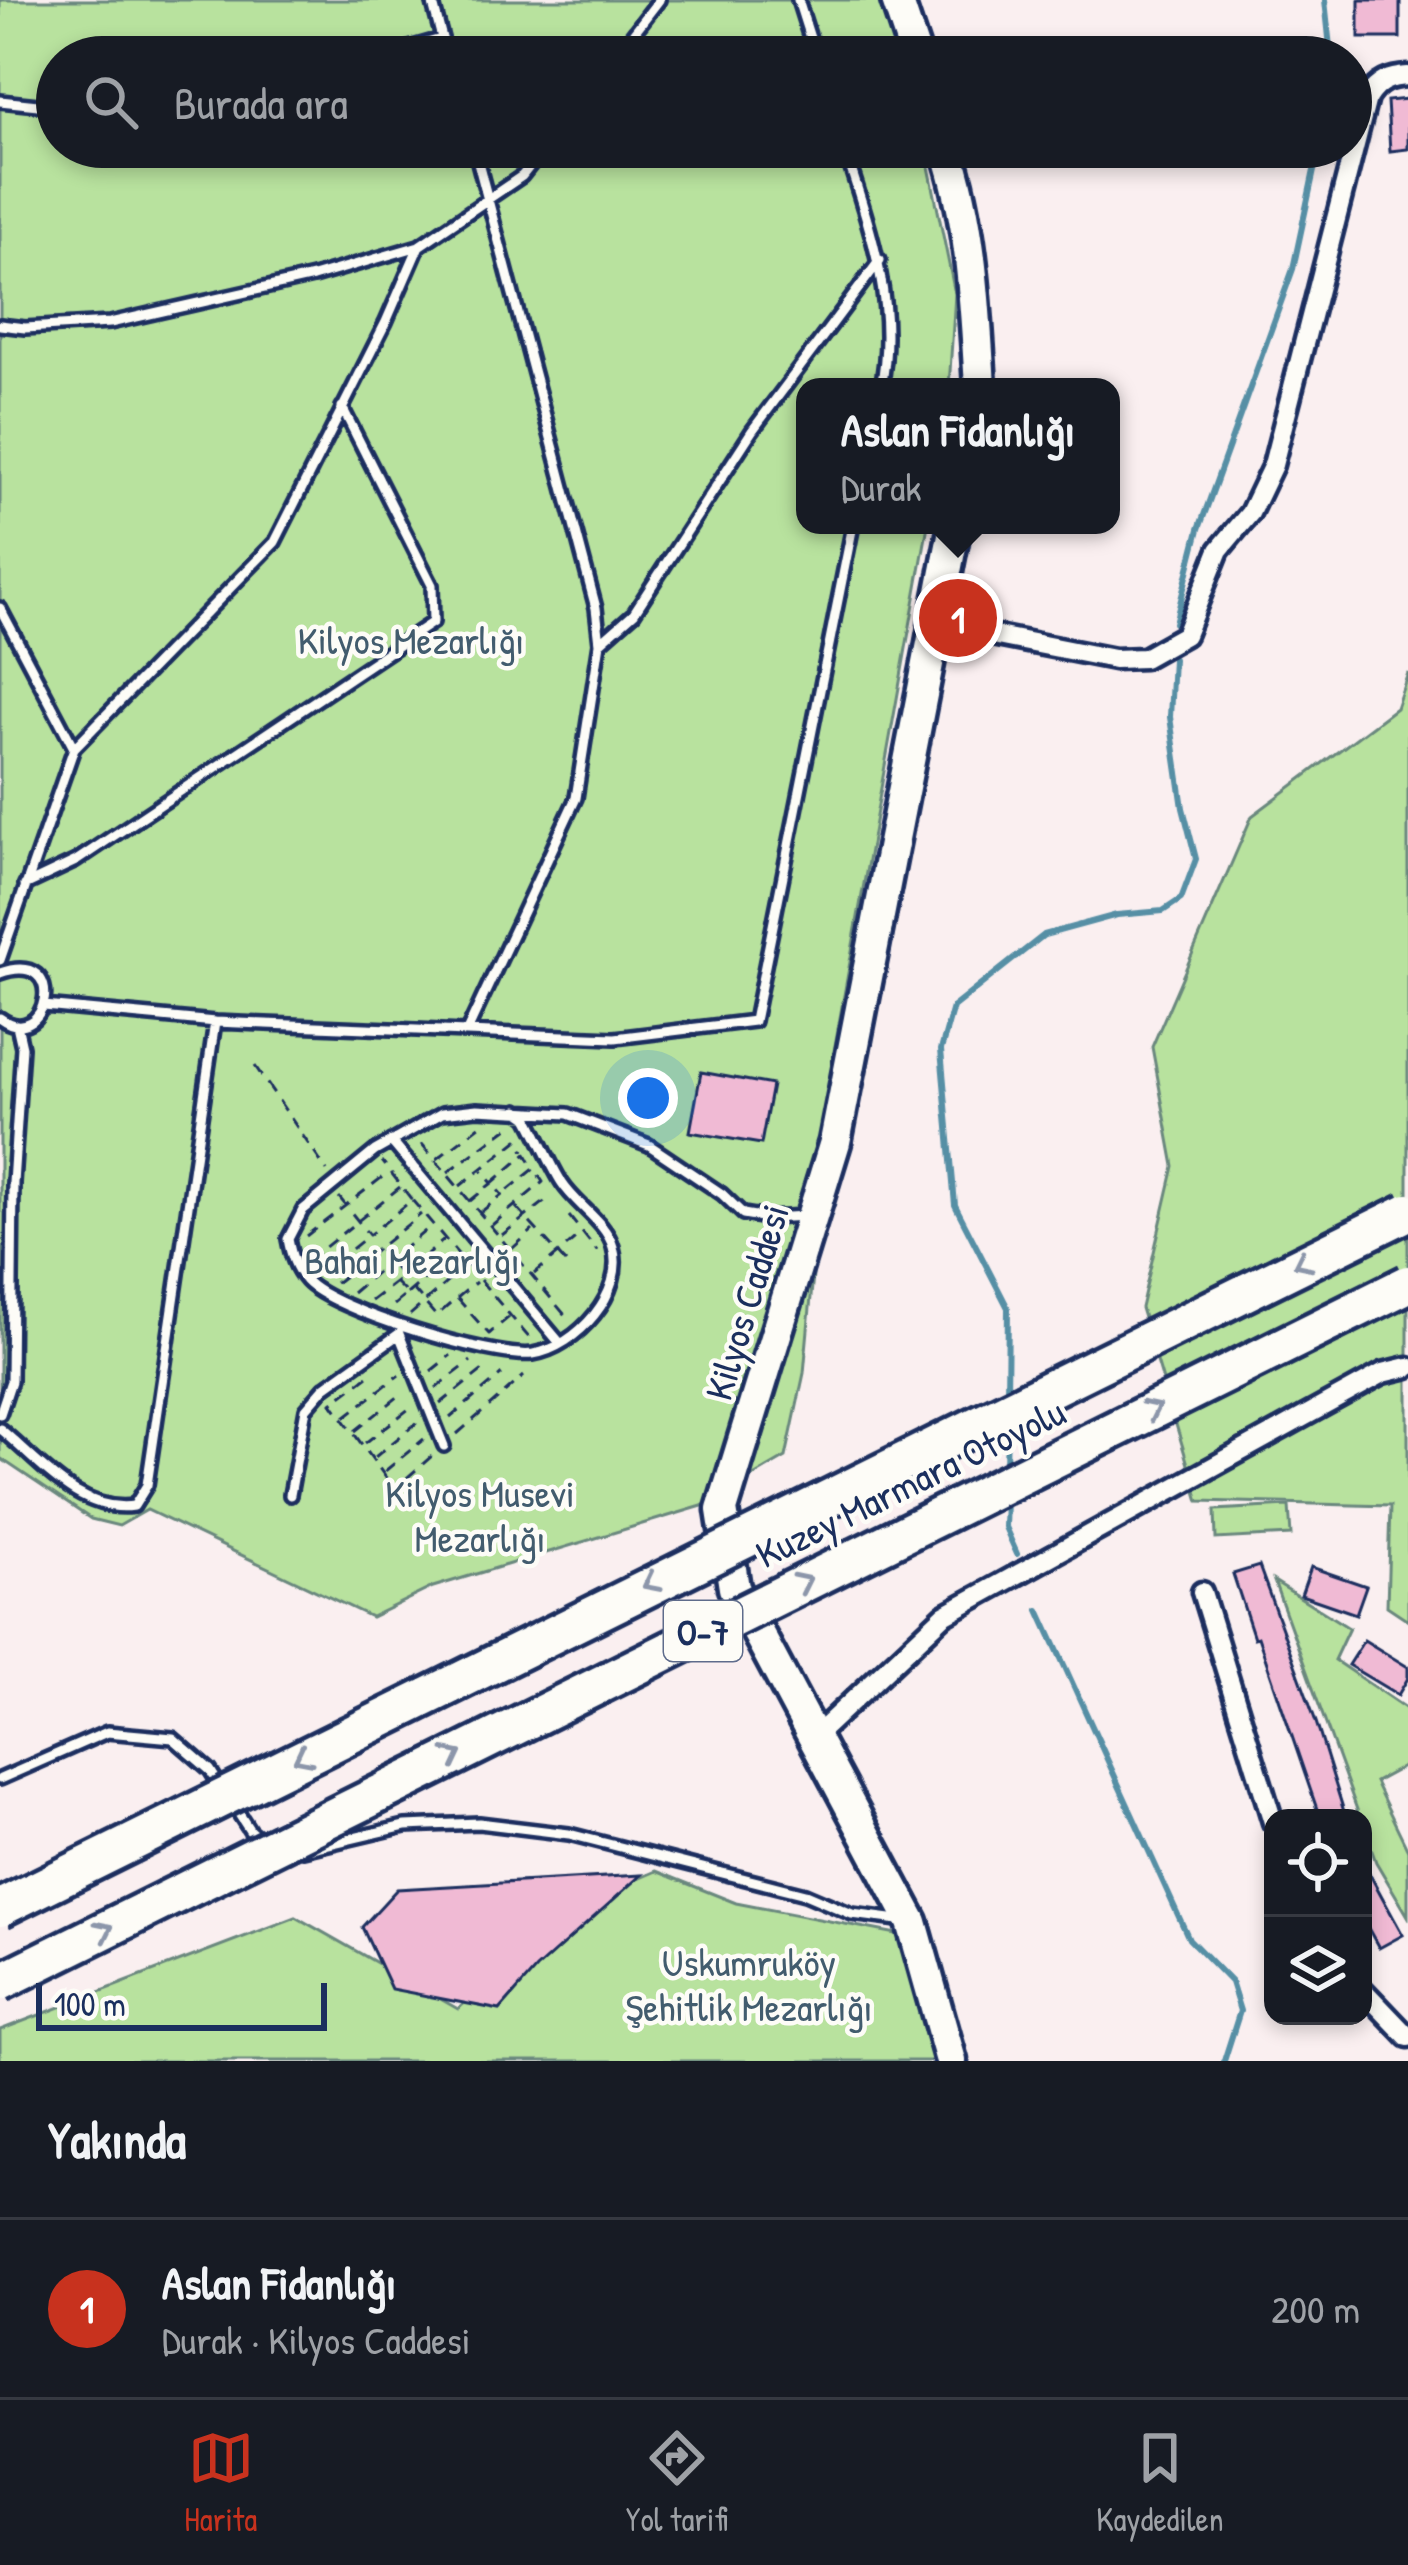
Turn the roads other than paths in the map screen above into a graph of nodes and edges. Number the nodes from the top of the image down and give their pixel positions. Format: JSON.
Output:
{"nodes":[{"id":1,"x":432,"y":0,"type":"edge"},
{"id":2,"x":659,"y":0,"type":"edge"},
{"id":3,"x":798,"y":0,"type":"edge"},
{"id":4,"x":897,"y":0,"type":"edge"},
{"id":5,"x":440,"y":36,"type":"edge"},
{"id":6,"x":631,"y":36,"type":"edge"},
{"id":7,"x":809,"y":36,"type":"edge"},
{"id":8,"x":909,"y":36,"type":"edge"},
{"id":9,"x":1408,"y":76,"type":"edge"},
{"id":10,"x":1372,"y":90,"type":"edge"},
{"id":11,"x":0,"y":100,"type":"edge"},
{"id":12,"x":36,"y":104,"type":"edge"},
{"id":13,"x":481,"y":168,"type":"edge"},
{"id":14,"x":528,"y":168,"type":"edge"},
{"id":15,"x":851,"y":168,"type":"edge"},
{"id":16,"x":954,"y":168,"type":"edge"},
{"id":17,"x":1349,"y":168,"type":"edge"},
{"id":18,"x":490,"y":198,"type":"junction"},
{"id":19,"x":419,"y":246,"type":"junction"},
{"id":20,"x":880,"y":260,"type":"junction"},
{"id":21,"x":0,"y":325,"type":"edge"},
{"id":22,"x":883,"y":378,"type":"edge"},
{"id":23,"x":979,"y":378,"type":"edge"},
{"id":24,"x":342,"y":407,"type":"junction"},
{"id":25,"x":852,"y":534,"type":"edge"},
{"id":26,"x":953,"y":534,"type":"edge"},
{"id":27,"x":0,"y":608,"type":"edge"},
{"id":28,"x":936,"y":624,"type":"junction"},
{"id":29,"x":600,"y":643,"type":"junction"},
{"id":30,"x":74,"y":748,"type":"junction"},
{"id":31,"x":25,"y":885,"type":"junction"},
{"id":32,"x":0,"y":959,"type":"edge"},
{"id":33,"x":0,"y":974,"type":"edge"},
{"id":34,"x":44,"y":1006,"type":"junction"},
{"id":35,"x":0,"y":1018,"type":"edge"},
{"id":36,"x":215,"y":1022,"type":"junction"},
{"id":37,"x":17,"y":1025,"type":"junction"},
{"id":38,"x":467,"y":1031,"type":"junction"},
{"id":39,"x":521,"y":1112,"type":"junction"},
{"id":40,"x":568,"y":1114,"type":"junction"},
{"id":41,"x":538,"y":1135,"type":"junction"},
{"id":42,"x":391,"y":1141,"type":"junction"},
{"id":43,"x":1408,"y":1212,"type":"edge"},
{"id":44,"x":813,"y":1216,"type":"junction"},
{"id":45,"x":1408,"y":1284,"type":"edge"},
{"id":46,"x":398,"y":1328,"type":"junction"},
{"id":47,"x":560,"y":1343,"type":"junction"},
{"id":48,"x":1408,"y":1367,"type":"edge"},
{"id":49,"x":0,"y":1414,"type":"edge"},
{"id":50,"x":0,"y":1429,"type":"edge"},
{"id":51,"x":444,"y":1446,"type":"road end"},
{"id":52,"x":290,"y":1495,"type":"dead end"},
{"id":53,"x":1202,"y":1592,"type":"dead end"},
{"id":54,"x":812,"y":1739,"type":"junction"},
{"id":55,"x":0,"y":1779,"type":"edge"},
{"id":56,"x":1269,"y":1809,"type":"edge"},
{"id":57,"x":0,"y":1908,"type":"edge"},
{"id":58,"x":911,"y":1922,"type":"junction"},
{"id":59,"x":0,"y":1982,"type":"edge"},
{"id":60,"x":1372,"y":1999,"type":"edge"},
{"id":61,"x":1408,"y":2037,"type":"edge"},
{"id":62,"x":951,"y":2061,"type":"edge"}],
"edges":[{"from":1,"to":5,"type":"lane"},
{"from":2,"to":6,"type":"lane"},
{"from":3,"to":7,"type":"lane"},
{"from":4,"to":8,"type":"main road"},
{"from":9,"to":10,"type":"street"},
{"from":11,"to":12,"type":"lane"},
{"from":13,"to":18,"type":"lane"},
{"from":14,"to":18,"type":"lane"},
{"from":15,"to":20,"type":"lane"},
{"from":16,"to":23,"type":"main road"},
{"from":17,"to":28,"type":"street"},
{"from":18,"to":19,"type":"lane"},
{"from":18,"to":29,"type":"lane"},
{"from":19,"to":21,"type":"lane"},
{"from":19,"to":24,"type":"lane"},
{"from":20,"to":22,"type":"lane"},
{"from":20,"to":29,"type":"lane"},
{"from":24,"to":30,"type":"lane"},
{"from":24,"to":31,"type":"lane"},
{"from":25,"to":38,"type":"lane"},
{"from":26,"to":28,"type":"main road","name":"Kilyos Caddesi"},
{"from":27,"to":30,"type":"lane"},
{"from":28,"to":44,"type":"main road","name":"Kilyos Caddesi"},
{"from":29,"to":38,"type":"lane"},
{"from":30,"to":31,"type":"lane"},
{"from":31,"to":32,"type":"lane"},
{"from":33,"to":34,"type":"lane"},
{"from":34,"to":36,"type":"lane"},
{"from":34,"to":37,"type":"lane"},
{"from":35,"to":37,"type":"lane"},
{"from":36,"to":38,"type":"lane"},
{"from":36,"to":50,"type":"lane"},
{"from":37,"to":49,"type":"lane"},
{"from":39,"to":40,"type":"lane"},
{"from":39,"to":41,"type":"lane"},
{"from":39,"to":42,"type":"lane"},
{"from":40,"to":41,"type":"lane"},
{"from":40,"to":44,"type":"lane"},
{"from":41,"to":47,"type":"lane"},
{"from":42,"to":46,"type":"lane"},
{"from":42,"to":47,"type":"lane"},
{"from":43,"to":57,"type":"highway","name":"Kuzey Marmara Otoyolu","number":"O-7","one_way":true,"bridge":true},
{"from":44,"to":54,"type":"main road","name":"Kilyos Caddesi"},
{"from":59,"to":45,"type":"highway","name":"Kuzey Marmara Otoyolu","number":"O-7","one_way":true,"bridge":true},
{"from":46,"to":47,"type":"lane"},
{"from":46,"to":51,"type":"lane"},
{"from":46,"to":52,"type":"lane"},
{"from":48,"to":54,"type":"street"},
{"from":53,"to":56,"type":"street"},
{"from":54,"to":58,"type":"main road","name":"Kilyos Caddesi"},
{"from":55,"to":58,"type":"lane"},
{"from":58,"to":62,"type":"main road","name":"Kilyos Caddesi"},
{"from":60,"to":61,"type":"street"}]}
